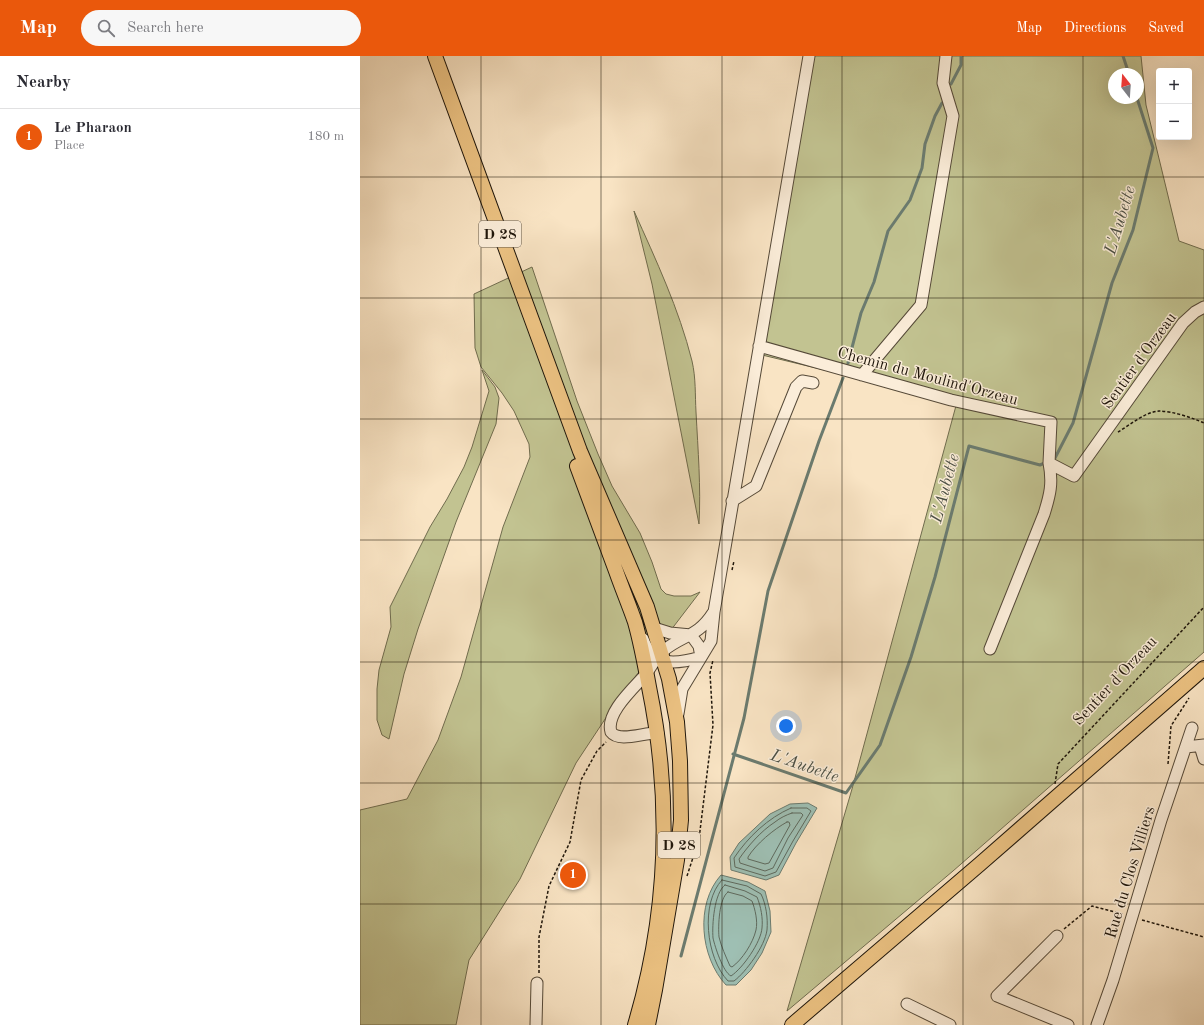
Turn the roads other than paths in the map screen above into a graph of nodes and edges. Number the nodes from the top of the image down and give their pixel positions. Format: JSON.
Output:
{"nodes":[{"id":1,"x":426,"y":56,"type":"edge"},
{"id":2,"x":435,"y":56,"type":"edge"},
{"id":3,"x":810,"y":56,"type":"edge"},
{"id":4,"x":946,"y":56,"type":"edge"},
{"id":5,"x":1204,"y":307,"type":"edge"},
{"id":6,"x":759,"y":346,"type":"junction"},
{"id":7,"x":862,"y":375,"type":"junction"},
{"id":8,"x":813,"y":383,"type":"dead end"},
{"id":9,"x":1049,"y":462,"type":"junction"},
{"id":10,"x":732,"y":501,"type":"junction"},
{"id":11,"x":714,"y":612,"type":"junction"},
{"id":12,"x":635,"y":622,"type":"junction"},
{"id":13,"x":654,"y":628,"type":"junction"},
{"id":14,"x":691,"y":635,"type":"junction"},
{"id":15,"x":990,"y":649,"type":"dead end"},
{"id":16,"x":661,"y":657,"type":"junction"},
{"id":17,"x":701,"y":657,"type":"junction"},
{"id":18,"x":1204,"y":668,"type":"edge"},
{"id":19,"x":647,"y":673,"type":"junction"},
{"id":20,"x":677,"y":722,"type":"junction"},
{"id":21,"x":1192,"y":728,"type":"dead end"},
{"id":22,"x":658,"y":733,"type":"junction"},
{"id":23,"x":1202,"y":746,"type":"edge"},
{"id":24,"x":1186,"y":747,"type":"junction"},
{"id":25,"x":1204,"y":759,"type":"edge"},
{"id":26,"x":1057,"y":936,"type":"dead end"},
{"id":27,"x":655,"y":974,"type":"junction"},
{"id":28,"x":538,"y":983,"type":"road end"},
{"id":29,"x":907,"y":1004,"type":"dead end"},
{"id":30,"x":536,"y":1025,"type":"edge"},
{"id":31,"x":635,"y":1025,"type":"edge"},
{"id":32,"x":648,"y":1025,"type":"edge"},
{"id":33,"x":792,"y":1025,"type":"edge"},
{"id":34,"x":950,"y":1025,"type":"edge"},
{"id":35,"x":1068,"y":1025,"type":"edge"},
{"id":36,"x":1097,"y":1025,"type":"edge"}],
"edges":[{"from":1,"to":12,"type":"main road","number":"D 28"},
{"from":2,"to":13,"type":"main road","number":"D 28"},
{"from":3,"to":6,"type":"street"},
{"from":4,"to":7,"type":"street"},
{"from":5,"to":9,"type":"street","name":"Sentier d'Orzeau"},
{"from":6,"to":7,"type":"street","name":"Chemin du Moulind'Orzeau"},
{"from":6,"to":10,"type":"street"},
{"from":7,"to":9,"type":"street","name":"Chemin du Moulind'Orzeau"},
{"from":8,"to":10,"type":"street"},
{"from":9,"to":15,"type":"street"},
{"from":10,"to":11,"type":"street"},
{"from":11,"to":14,"type":"street"},
{"from":11,"to":17,"type":"street"},
{"from":12,"to":16,"type":"street"},
{"from":12,"to":19,"type":"main road","number":"D 28"},
{"from":13,"to":14,"type":"street"},
{"from":13,"to":16,"type":"main road","number":"D 28"},
{"from":14,"to":16,"type":"street"},
{"from":14,"to":17,"type":"street"},
{"from":16,"to":17,"type":"street"},
{"from":16,"to":19,"type":"street"},
{"from":16,"to":20,"type":"main road","number":"D 28"},
{"from":17,"to":20,"type":"street"},
{"from":18,"to":33,"type":"main road"},
{"from":19,"to":22,"type":"main road","number":"D 28"},
{"from":19,"to":22,"type":"street"},
{"from":20,"to":27,"type":"main road","number":"D 28"},
{"from":21,"to":24,"type":"street","name":"Rue du Clos Villiers"},
{"from":22,"to":27,"type":"main road","number":"D 28"},
{"from":23,"to":24,"type":"street"},
{"from":23,"to":25,"type":"street"},
{"from":24,"to":36,"type":"street","name":"Rue du Clos Villiers"},
{"from":26,"to":35,"type":"street"},
{"from":27,"to":31,"type":"main road","number":"D 28"},
{"from":27,"to":32,"type":"main road","number":"D 28"},
{"from":28,"to":30,"type":"street"},
{"from":29,"to":34,"type":"street"}]}
